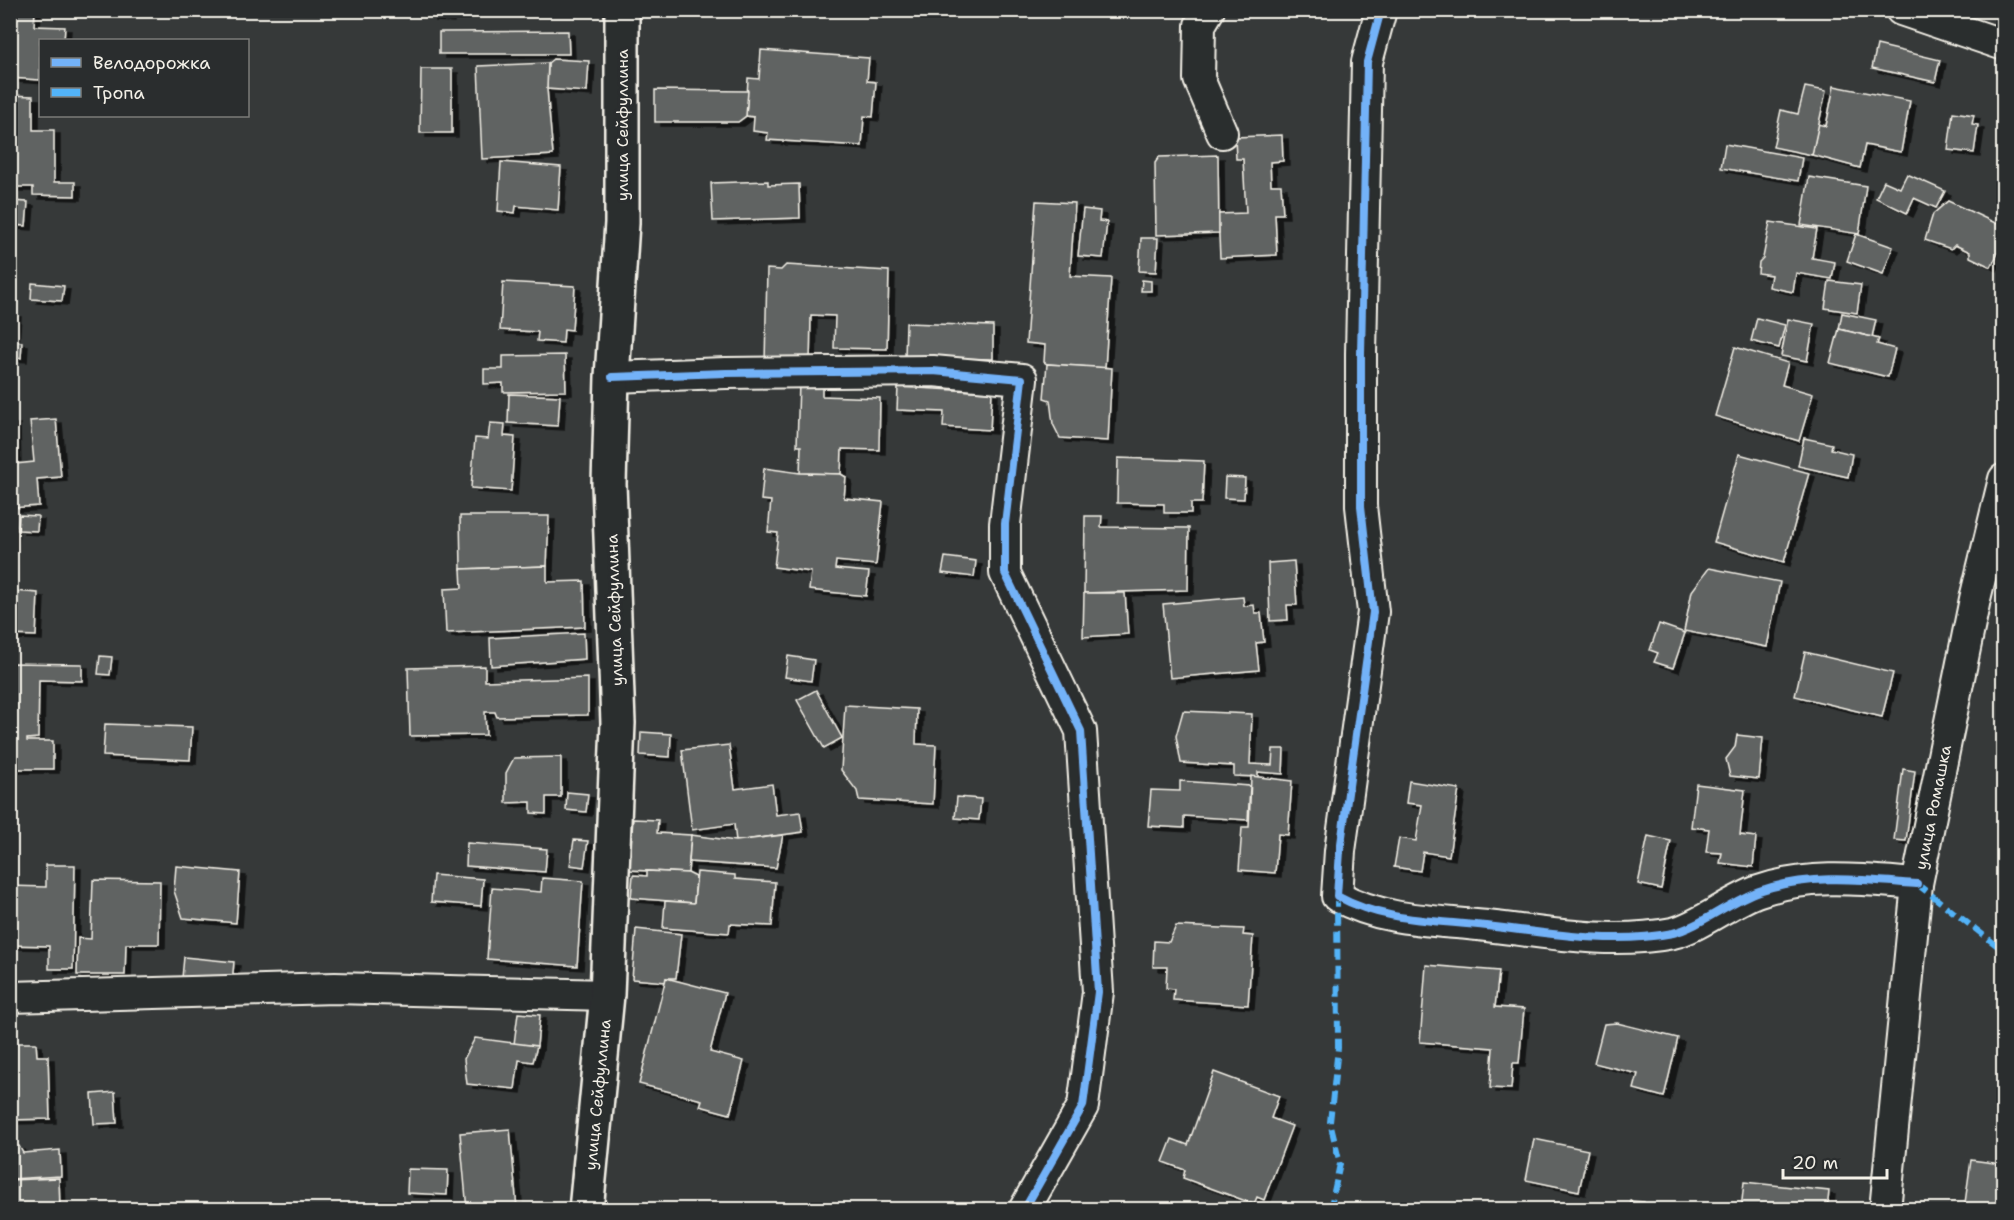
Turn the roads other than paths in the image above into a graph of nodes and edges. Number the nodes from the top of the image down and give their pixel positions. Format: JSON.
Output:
{"nodes":[{"id":1,"x":622,"y":10,"type":"edge"},
{"id":2,"x":1209,"y":10,"type":"edge"},
{"id":3,"x":1381,"y":10,"type":"edge"},
{"id":4,"x":1901,"y":10,"type":"edge"},
{"id":5,"x":2004,"y":45,"type":"edge"},
{"id":6,"x":1222,"y":133,"type":"dead end"},
{"id":7,"x":612,"y":377,"type":"junction"},
{"id":8,"x":2004,"y":479,"type":"edge"},
{"id":9,"x":1917,"y":884,"type":"junction"},
{"id":10,"x":607,"y":995,"type":"junction"},
{"id":11,"x":10,"y":997,"type":"edge"},
{"id":12,"x":586,"y":1209,"type":"edge"},
{"id":13,"x":1024,"y":1209,"type":"edge"},
{"id":14,"x":1886,"y":1209,"type":"edge"}],
"edges":[{"from":1,"to":7,"type":"street","name":"улица Сейфуллина"},
{"from":2,"to":6,"type":"street"},
{"from":3,"to":9,"type":"street"},
{"from":4,"to":5,"type":"street"},
{"from":7,"to":10,"type":"street","name":"улица Сейфуллина"},
{"from":7,"to":13,"type":"street"},
{"from":8,"to":9,"type":"street","name":"улица Ромашка"},
{"from":9,"to":14,"type":"street","name":"улица Ромашка"},
{"from":10,"to":11,"type":"street"},
{"from":10,"to":12,"type":"street","name":"улица Сейфуллина"}]}
